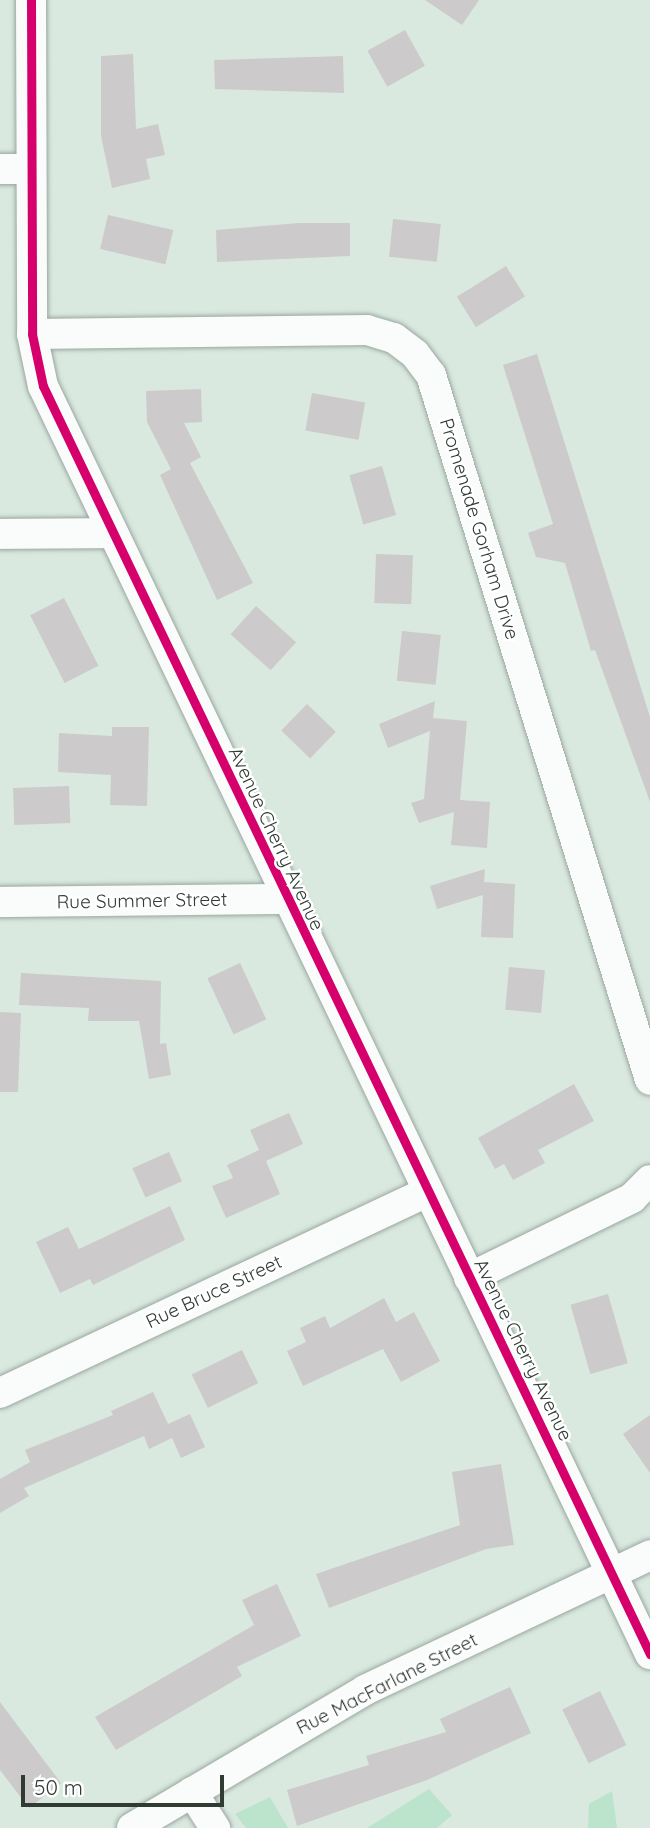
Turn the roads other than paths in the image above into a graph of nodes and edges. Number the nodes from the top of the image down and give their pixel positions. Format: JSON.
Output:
{"nodes":[{"id":1,"x":31,"y":0,"type":"edge"},
{"id":2,"x":0,"y":169,"type":"edge"},
{"id":3,"x":31,"y":169,"type":"junction"},
{"id":4,"x":32,"y":334,"type":"junction"},
{"id":5,"x":112,"y":533,"type":"junction"},
{"id":6,"x":0,"y":534,"type":"edge"},
{"id":7,"x":285,"y":899,"type":"junction"},
{"id":8,"x":0,"y":902,"type":"edge"},
{"id":9,"x":650,"y":1080,"type":"edge"},
{"id":10,"x":650,"y":1180,"type":"edge"},
{"id":11,"x":427,"y":1192,"type":"junction"},
{"id":12,"x":469,"y":1278,"type":"junction"},
{"id":13,"x":0,"y":1393,"type":"edge"},
{"id":14,"x":650,"y":1555,"type":"edge"},
{"id":15,"x":611,"y":1574,"type":"junction"},
{"id":16,"x":650,"y":1654,"type":"edge"},
{"id":17,"x":192,"y":1792,"type":"junction"},
{"id":18,"x":132,"y":1828,"type":"edge"},
{"id":19,"x":215,"y":1828,"type":"edge"}],
"edges":[{"from":1,"to":3,"type":"street","name":"Avenue Cherry Avenue"},
{"from":2,"to":3,"type":"street"},
{"from":3,"to":4,"type":"street","name":"Avenue Cherry Avenue"},
{"from":4,"to":5,"type":"street","name":"Avenue Cherry Avenue"},
{"from":4,"to":9,"type":"street","name":"Promenade Gorham Drive"},
{"from":5,"to":6,"type":"street"},
{"from":5,"to":7,"type":"street","name":"Avenue Cherry Avenue"},
{"from":7,"to":8,"type":"street","name":"Rue Summer Street"},
{"from":7,"to":11,"type":"street","name":"Avenue Cherry Avenue"},
{"from":10,"to":12,"type":"street"},
{"from":11,"to":12,"type":"street","name":"Avenue Cherry Avenue"},
{"from":11,"to":13,"type":"street","name":"Rue Bruce Street"},
{"from":12,"to":15,"type":"street","name":"Avenue Cherry Avenue"},
{"from":14,"to":15,"type":"street","name":"Rue MacFarlane Street"},
{"from":15,"to":16,"type":"street","name":"Avenue Cherry Avenue"},
{"from":15,"to":17,"type":"street","name":"Rue MacFarlane Street"},
{"from":17,"to":18,"type":"street","name":"Rue MacFarlane Street"},
{"from":17,"to":19,"type":"street"}]}
